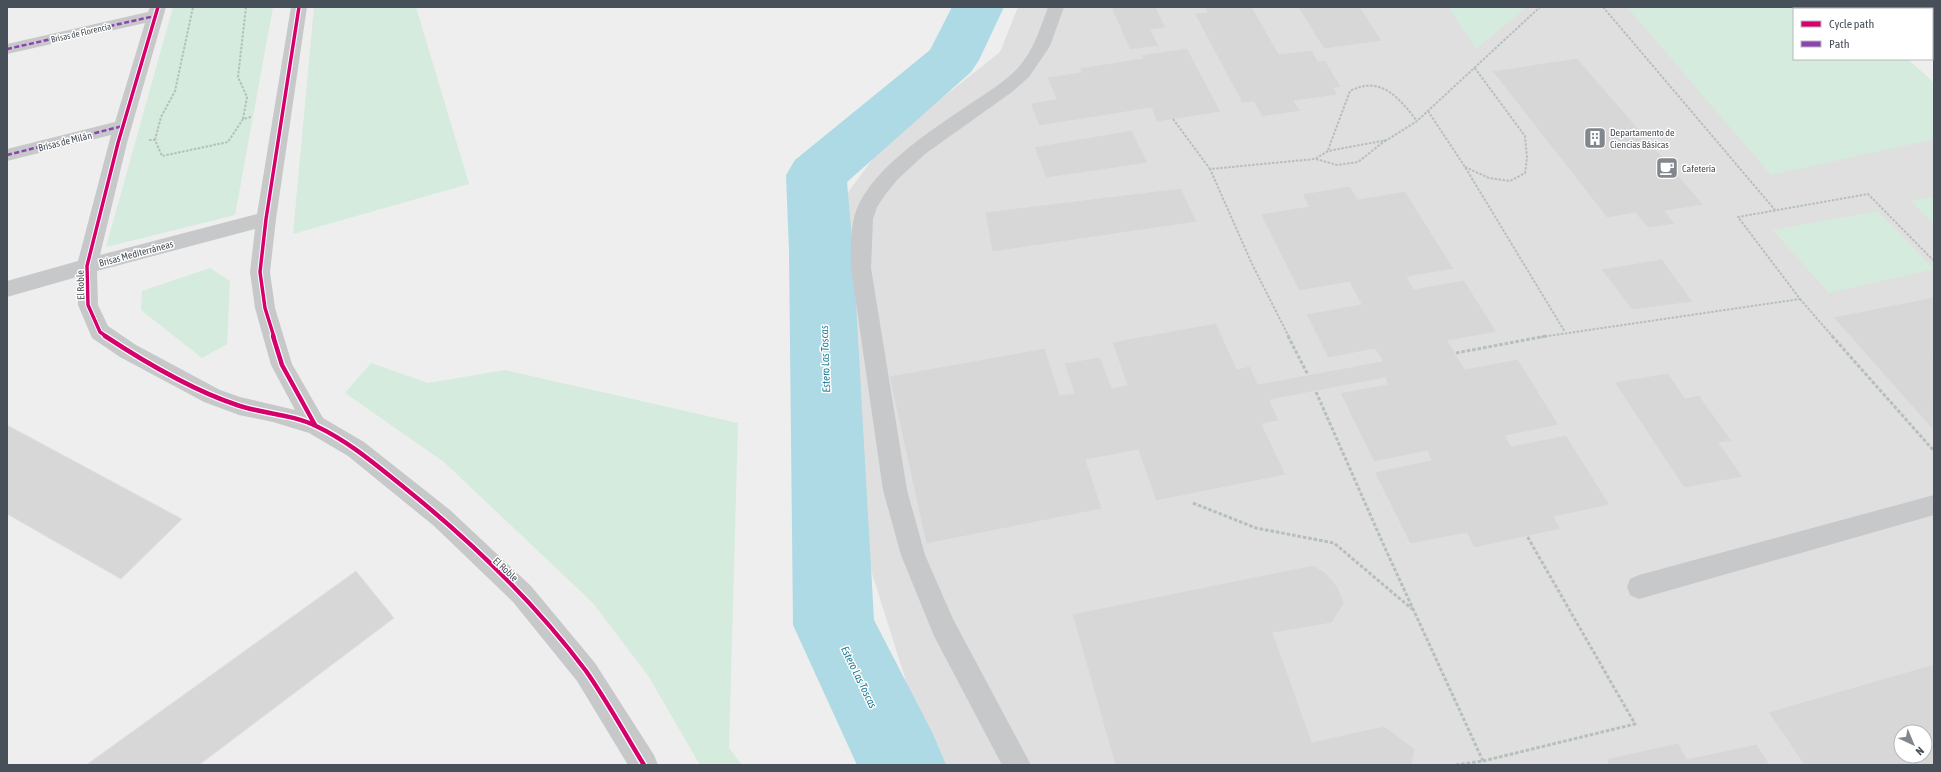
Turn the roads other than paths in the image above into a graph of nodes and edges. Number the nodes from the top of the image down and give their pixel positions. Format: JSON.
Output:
{"nodes":[{"id":1,"x":299,"y":7,"type":"edge"},
{"id":2,"x":1056,"y":7,"type":"edge"},
{"id":3,"x":156,"y":11,"type":"edge"},
{"id":4,"x":7,"y":49,"type":"edge"},
{"id":5,"x":121,"y":134,"type":"junction"},
{"id":6,"x":7,"y":155,"type":"edge"},
{"id":7,"x":266,"y":219,"type":"junction"},
{"id":8,"x":87,"y":266,"type":"junction"},
{"id":9,"x":7,"y":289,"type":"edge"},
{"id":10,"x":315,"y":425,"type":"junction"},
{"id":11,"x":1934,"y":506,"type":"edge"},
{"id":12,"x":1639,"y":586,"type":"dead end"},
{"id":13,"x":644,"y":765,"type":"edge"},
{"id":14,"x":1017,"y":765,"type":"edge"}],
"edges":[{"from":1,"to":7,"type":"street"},
{"from":2,"to":14,"type":"street"},
{"from":3,"to":4,"type":"street","name":"Brisas de Florencia"},
{"from":3,"to":5,"type":"street","name":"El Roble"},
{"from":5,"to":6,"type":"street","name":"Brisas de Milán"},
{"from":5,"to":8,"type":"street","name":"El Roble"},
{"from":7,"to":8,"type":"street","name":"Brisas Mediterráneas"},
{"from":7,"to":10,"type":"street"},
{"from":8,"to":9,"type":"street","name":"Brisas Mediterráneas"},
{"from":8,"to":10,"type":"street","name":"El Roble"},
{"from":10,"to":13,"type":"street","name":"El Roble"},
{"from":11,"to":12,"type":"street"}]}
